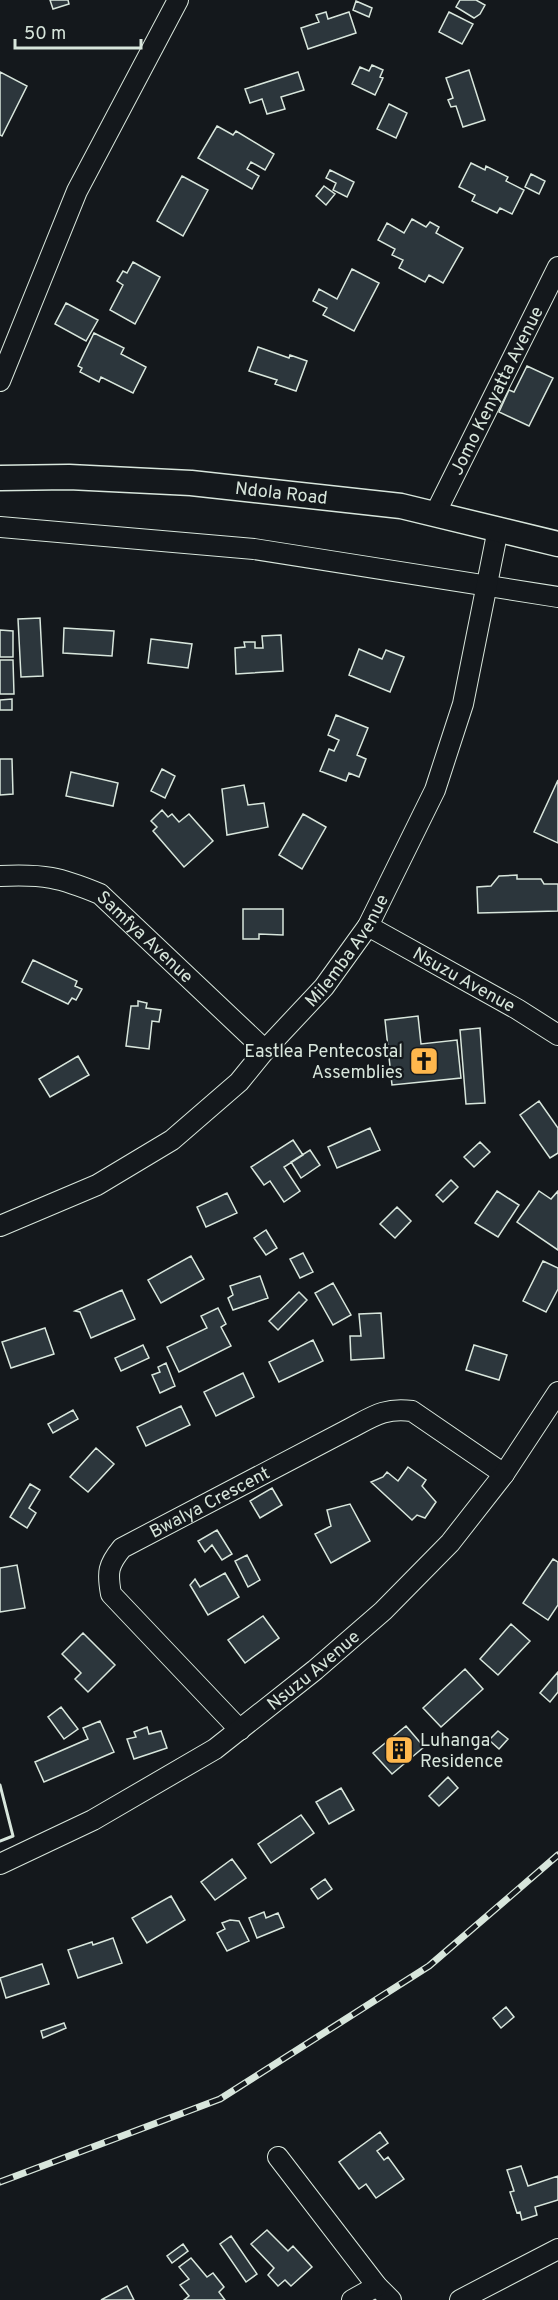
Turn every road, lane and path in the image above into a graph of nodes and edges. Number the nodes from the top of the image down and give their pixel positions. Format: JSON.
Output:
{"nodes":[{"id":1,"x":178,"y":0,"type":"edge"},
{"id":2,"x":558,"y":267,"type":"edge"},
{"id":3,"x":0,"y":381,"type":"edge"},
{"id":4,"x":0,"y":478,"type":"edge"},
{"id":5,"x":435,"y":514,"type":"junction"},
{"id":6,"x":0,"y":526,"type":"edge"},
{"id":7,"x":498,"y":529,"type":"junction"},
{"id":8,"x":558,"y":544,"type":"edge"},
{"id":9,"x":487,"y":585,"type":"junction"},
{"id":10,"x":558,"y":597,"type":"edge"},
{"id":11,"x":0,"y":876,"type":"edge"},
{"id":12,"x":368,"y":926,"type":"junction"},
{"id":13,"x":558,"y":1035,"type":"edge"},
{"id":14,"x":266,"y":1050,"type":"junction"},
{"id":15,"x":0,"y":1226,"type":"edge"},
{"id":16,"x":558,"y":1392,"type":"edge"},
{"id":17,"x":504,"y":1474,"type":"junction"},
{"id":18,"x":240,"y":1730,"type":"junction"},
{"id":19,"x":0,"y":1864,"type":"edge"},
{"id":20,"x":278,"y":2157,"type":"dead end"},
{"id":21,"x":558,"y":2249,"type":"edge"},
{"id":22,"x":384,"y":2293,"type":"edge"},
{"id":23,"x":352,"y":2300,"type":"edge"},
{"id":24,"x":460,"y":2300,"type":"edge"}],
"edges":[{"from":1,"to":3,"type":"street"},
{"from":2,"to":5,"type":"street","name":"Jomo Kenyatta Avenue"},
{"from":4,"to":5,"type":"main road","name":"Ndola Road"},
{"from":5,"to":7,"type":"main road","name":"Ndola Road"},
{"from":6,"to":9,"type":"street"},
{"from":7,"to":8,"type":"main road","name":"Ndola Road"},
{"from":7,"to":9,"type":"street","name":"Milemba Avenue"},
{"from":9,"to":10,"type":"street"},
{"from":9,"to":12,"type":"street","name":"Milemba Avenue"},
{"from":11,"to":14,"type":"street","name":"Samfya Avenue"},
{"from":12,"to":13,"type":"street","name":"Nsuzu Avenue"},
{"from":12,"to":14,"type":"street","name":"Milemba Avenue"},
{"from":14,"to":15,"type":"street","name":"Milemba Avenue"},
{"from":16,"to":17,"type":"street","name":"Nsuzu Avenue"},
{"from":17,"to":18,"type":"street","name":"Nsuzu Avenue"},
{"from":17,"to":18,"type":"street","name":"Bwalya Crescent"},
{"from":18,"to":19,"type":"street","name":"Nsuzu Avenue"},
{"from":20,"to":22,"type":"street"},
{"from":21,"to":24,"type":"street"},
{"from":22,"to":23,"type":"street"}]}
